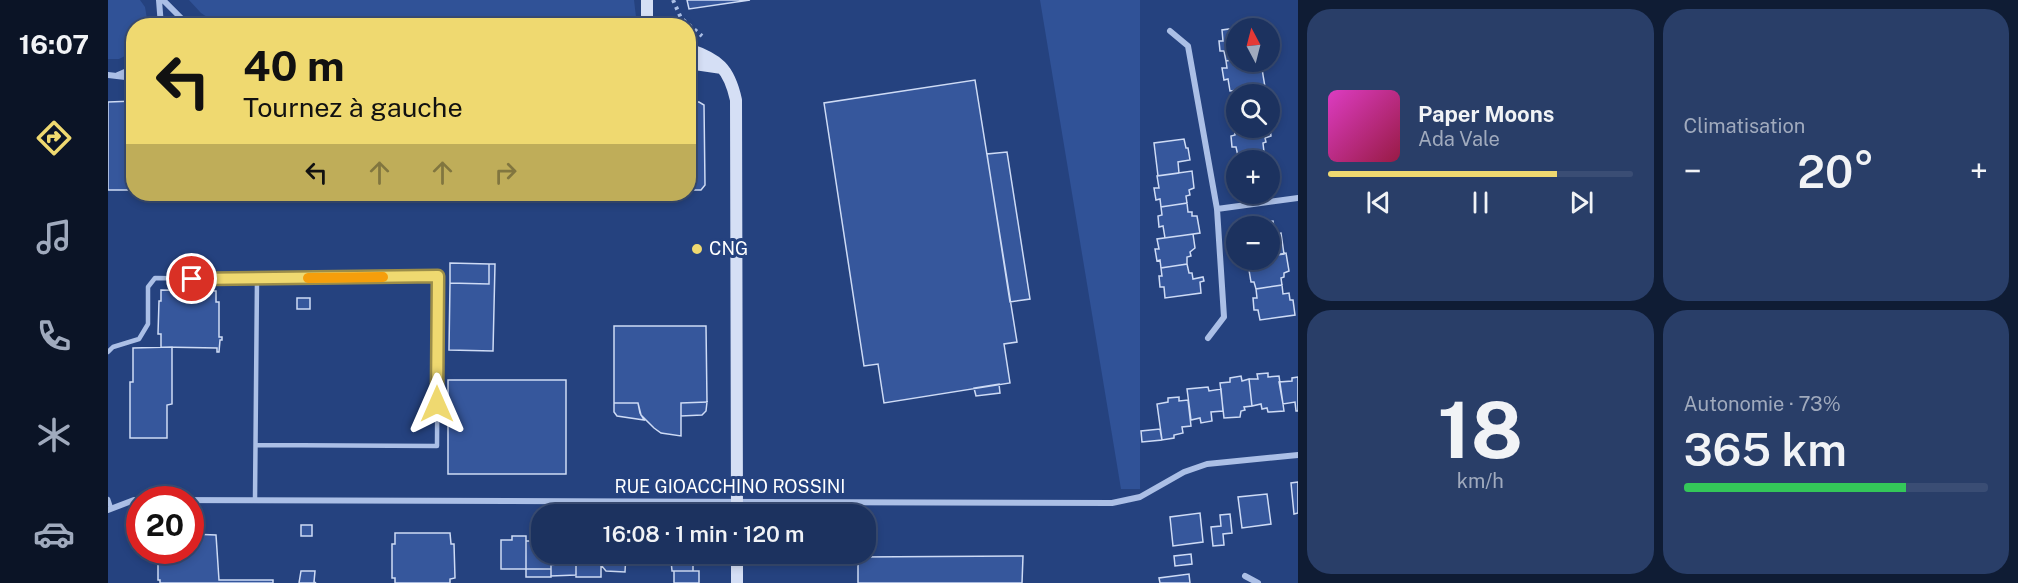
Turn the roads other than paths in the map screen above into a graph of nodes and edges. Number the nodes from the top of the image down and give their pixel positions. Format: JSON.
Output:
{"nodes":[{"id":1,"x":161,"y":0,"type":"edge"},
{"id":2,"x":647,"y":0,"type":"edge"},
{"id":3,"x":161,"y":18,"type":"edge"},
{"id":4,"x":180,"y":18,"type":"edge"},
{"id":5,"x":647,"y":18,"type":"edge"},
{"id":6,"x":1170,"y":31,"type":"dead end"},
{"id":7,"x":696,"y":52,"type":"edge"},
{"id":8,"x":696,"y":63,"type":"edge"},
{"id":9,"x":718,"y":63,"type":"junction"},
{"id":10,"x":126,"y":72,"type":"edge"},
{"id":11,"x":108,"y":75,"type":"edge"},
{"id":12,"x":118,"y":75,"type":"junction"},
{"id":13,"x":126,"y":76,"type":"edge"},
{"id":14,"x":1298,"y":198,"type":"edge"},
{"id":15,"x":1217,"y":208,"type":"junction"},
{"id":16,"x":257,"y":279,"type":"junction"},
{"id":17,"x":1208,"y":338,"type":"dead end"},
{"id":18,"x":108,"y":352,"type":"edge"},
{"id":19,"x":256,"y":445,"type":"junction"},
{"id":20,"x":1298,"y":455,"type":"edge"},
{"id":21,"x":108,"y":499,"type":"edge"},
{"id":22,"x":255,"y":499,"type":"junction"},
{"id":23,"x":204,"y":500,"type":"edge"},
{"id":24,"x":126,"y":503,"type":"edge"},
{"id":25,"x":737,"y":504,"type":"edge"},
{"id":26,"x":531,"y":505,"type":"edge"},
{"id":27,"x":876,"y":507,"type":"edge"},
{"id":28,"x":110,"y":509,"type":"edge"},
{"id":29,"x":737,"y":564,"type":"edge"},
{"id":30,"x":1245,"y":576,"type":"dead end"},
{"id":31,"x":737,"y":583,"type":"edge"},
{"id":32,"x":1258,"y":583,"type":"edge"}],
"edges":[{"from":1,"to":3,"type":"street"},
{"from":1,"to":4,"type":"street"},
{"from":2,"to":5,"type":"street"},
{"from":6,"to":15,"type":"street"},
{"from":7,"to":9,"type":"street"},
{"from":8,"to":9,"type":"street"},
{"from":9,"to":25,"type":"street"},
{"from":10,"to":12,"type":"street"},
{"from":11,"to":12,"type":"street"},
{"from":12,"to":13,"type":"street"},
{"from":14,"to":15,"type":"street"},
{"from":15,"to":17,"type":"street"},
{"from":16,"to":18,"type":"lane"},
{"from":16,"to":19,"type":"lane"},
{"from":16,"to":19,"type":"lane"},
{"from":19,"to":22,"type":"lane"},
{"from":20,"to":27,"type":"street","name":"RUE GIOACCHINO ROSSINI"},
{"from":21,"to":28,"type":"lane"},
{"from":22,"to":23,"type":"street","name":"RUE GIOACCHINO ROSSINI"},
{"from":22,"to":26,"type":"street","name":"RUE GIOACCHINO ROSSINI"},
{"from":24,"to":28,"type":"street"},
{"from":29,"to":31,"type":"street"},
{"from":30,"to":32,"type":"street"}]}
